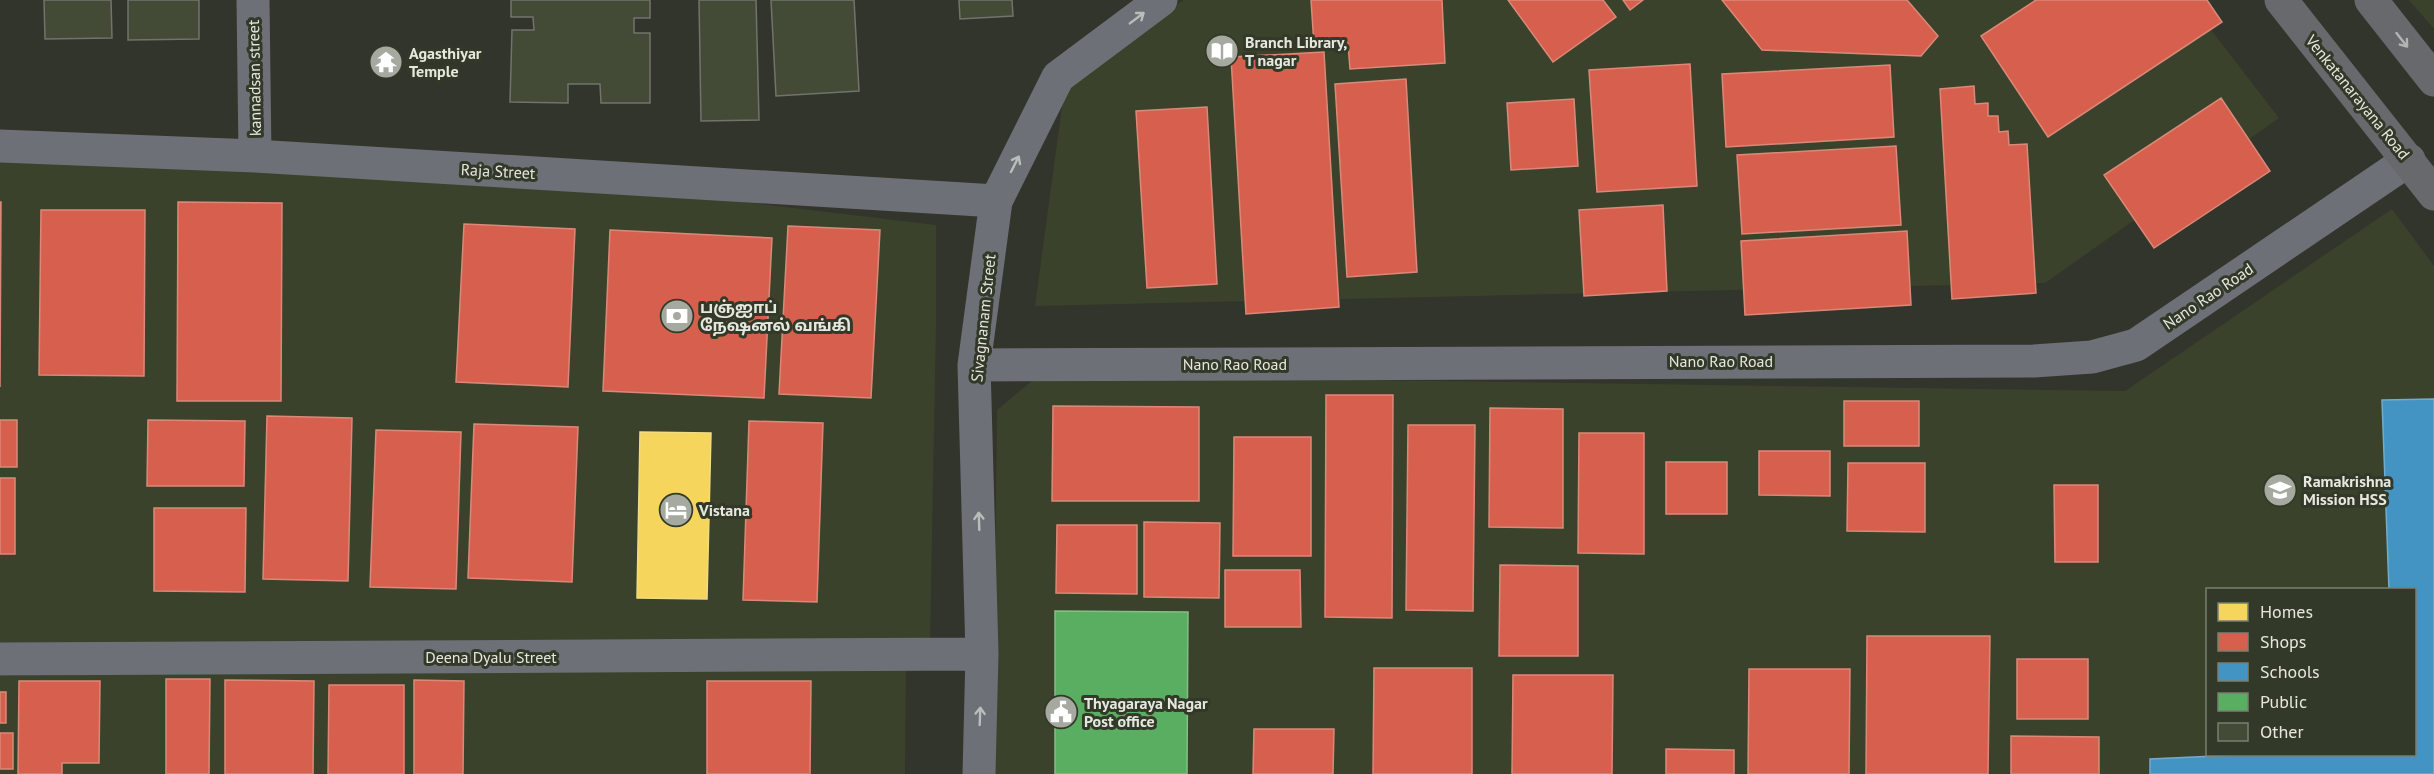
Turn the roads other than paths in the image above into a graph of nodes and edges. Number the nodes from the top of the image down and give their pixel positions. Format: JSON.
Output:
{"nodes":[{"id":1,"x":253,"y":0,"type":"edge"},
{"id":2,"x":1161,"y":0,"type":"edge"},
{"id":3,"x":2281,"y":0,"type":"edge"},
{"id":4,"x":2371,"y":0,"type":"edge"},
{"id":5,"x":2434,"y":80,"type":"edge"},
{"id":6,"x":0,"y":146,"type":"edge"},
{"id":7,"x":255,"y":156,"type":"junction"},
{"id":8,"x":2409,"y":160,"type":"junction"},
{"id":9,"x":2434,"y":194,"type":"edge"},
{"id":10,"x":996,"y":201,"type":"junction"},
{"id":11,"x":974,"y":365,"type":"junction"},
{"id":12,"x":982,"y":654,"type":"junction"},
{"id":13,"x":0,"y":659,"type":"edge"},
{"id":14,"x":979,"y":774,"type":"edge"}],
"edges":[{"from":1,"to":7,"type":"street","name":"kannadsan street"},
{"from":10,"to":2,"type":"street","name":"Sivagnanam Street","one_way":true},
{"from":3,"to":8,"type":"main road","name":"Venkatanarayana Road"},
{"from":4,"to":5,"type":"main road","one_way":true},
{"from":6,"to":7,"type":"street","name":"Raja Street"},
{"from":7,"to":10,"type":"street","name":"Raja Street"},
{"from":8,"to":9,"type":"main road","name":"Venkatanarayana Road"},
{"from":8,"to":11,"type":"street","name":"Nano Rao Road"},
{"from":10,"to":11,"type":"street","name":"Sivagnanam Street"},
{"from":12,"to":11,"type":"street","name":"Sivagnanam Street","one_way":true},
{"from":12,"to":13,"type":"street","name":"Deena Dyalu Street"},
{"from":14,"to":12,"type":"street","name":"Sivagnanam Street","one_way":true}]}
